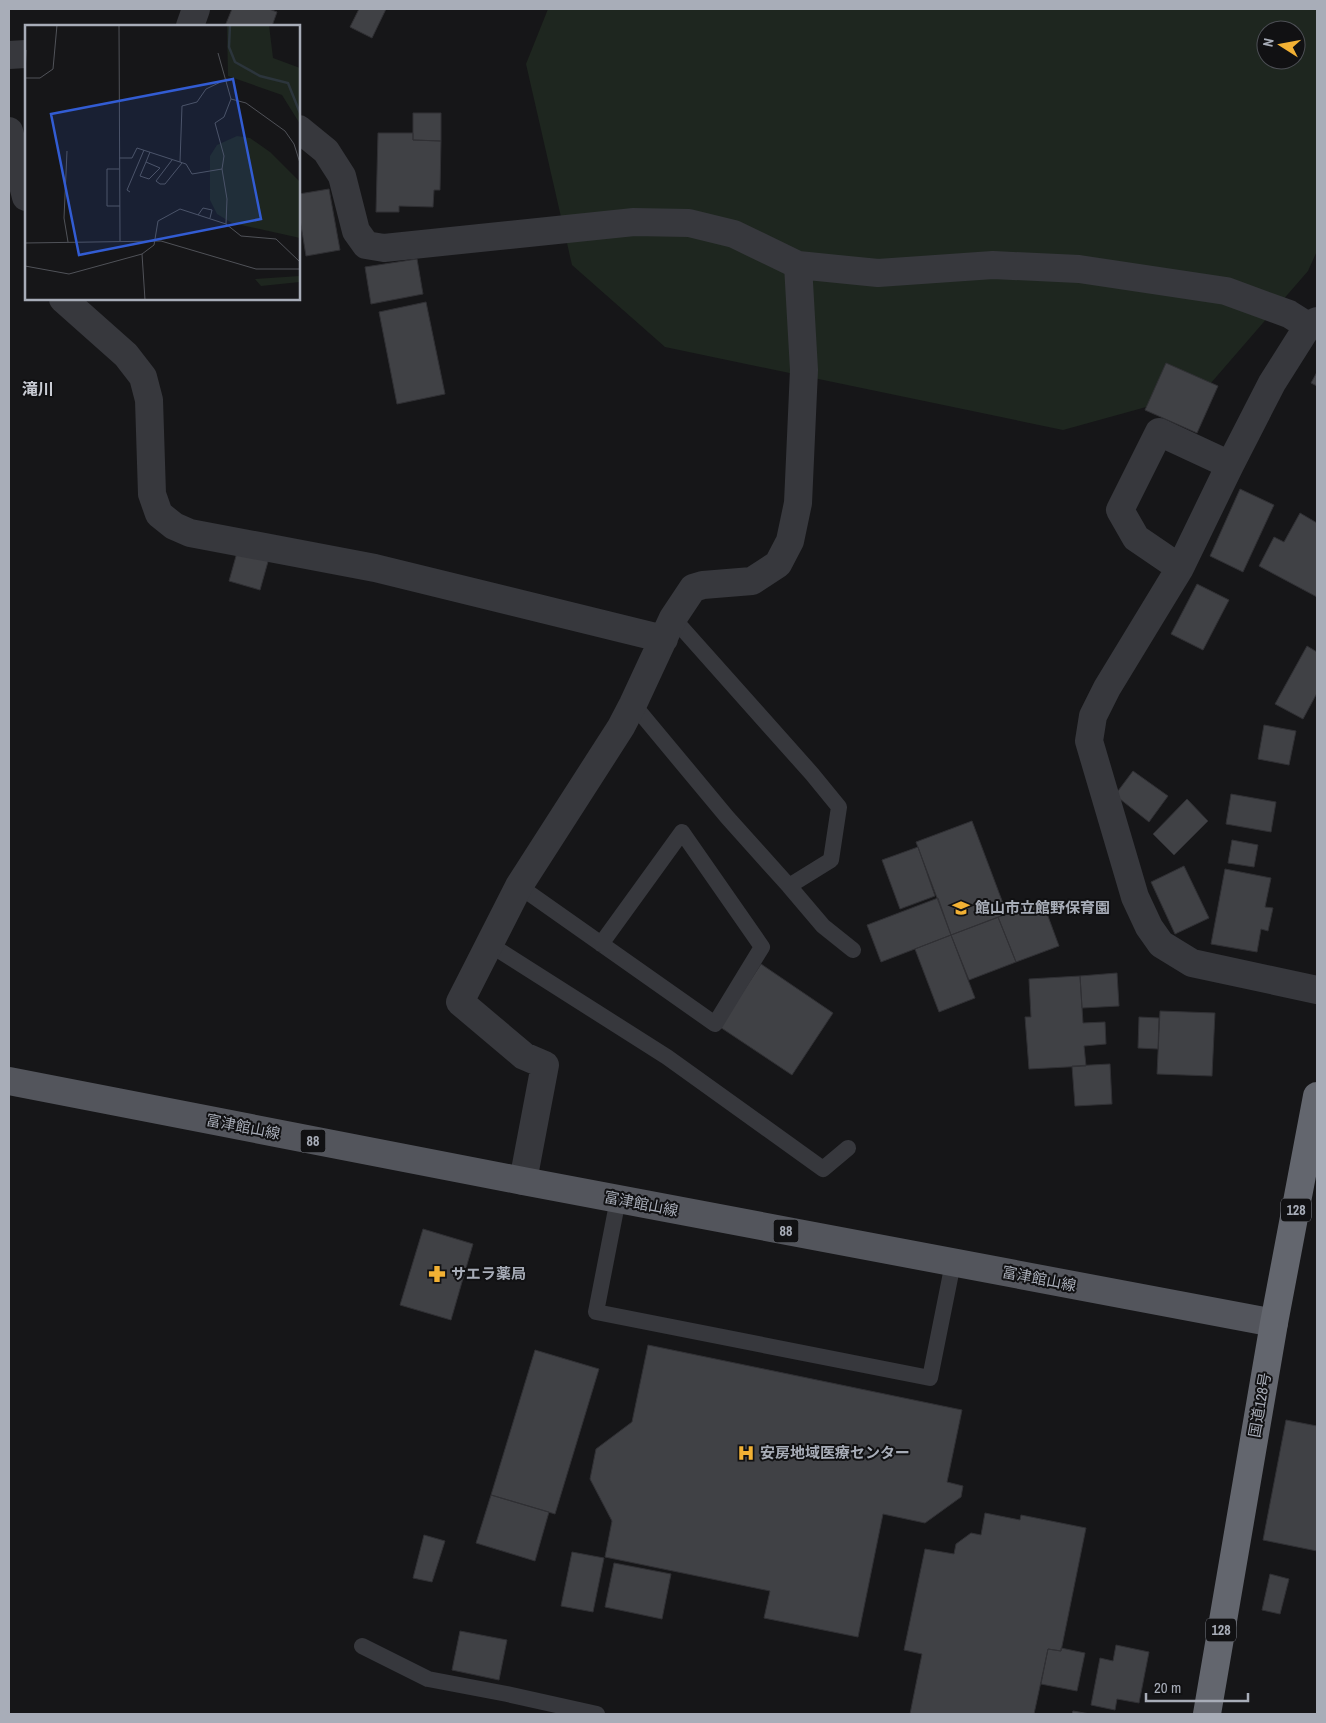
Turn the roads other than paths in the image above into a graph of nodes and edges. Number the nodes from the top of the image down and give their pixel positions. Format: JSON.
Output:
{"nodes":[{"id":1,"x":196,"y":9,"type":"edge"},
{"id":2,"x":190,"y":25,"type":"edge"},
{"id":3,"x":25,"y":54,"type":"edge"},
{"id":4,"x":9,"y":55,"type":"edge"},
{"id":5,"x":9,"y":130,"type":"edge"},
{"id":6,"x":300,"y":130,"type":"edge"},
{"id":7,"x":25,"y":193,"type":"edge"},
{"id":8,"x":798,"y":265,"type":"junction"},
{"id":9,"x":64,"y":300,"type":"edge"},
{"id":10,"x":1313,"y":324,"type":"edge"},
{"id":11,"x":1230,"y":465,"type":"junction"},
{"id":12,"x":1180,"y":568,"type":"junction"},
{"id":13,"x":668,"y":628,"type":"junction"},
{"id":14,"x":633,"y":704,"type":"junction"},
{"id":15,"x":519,"y":886,"type":"junction"},
{"id":16,"x":789,"y":886,"type":"junction"},
{"id":17,"x":489,"y":944,"type":"junction"},
{"id":18,"x":601,"y":944,"type":"junction"},
{"id":19,"x":852,"y":950,"type":"dead end"},
{"id":20,"x":1317,"y":990,"type":"edge"},
{"id":21,"x":9,"y":1082,"type":"edge"},
{"id":22,"x":1317,"y":1096,"type":"edge"},
{"id":23,"x":848,"y":1148,"type":"dead end"},
{"id":24,"x":522,"y":1181,"type":"junction"},
{"id":25,"x":618,"y":1200,"type":"junction"},
{"id":26,"x":953,"y":1263,"type":"junction"},
{"id":27,"x":1274,"y":1323,"type":"junction"},
{"id":28,"x":362,"y":1646,"type":"dead end"},
{"id":29,"x":597,"y":1714,"type":"edge"},
{"id":30,"x":1207,"y":1714,"type":"edge"}],
"edges":[{"from":1,"to":2,"type":"street"},
{"from":3,"to":4,"type":"street"},
{"from":5,"to":7,"type":"street"},
{"from":6,"to":8,"type":"street"},
{"from":8,"to":10,"type":"street"},
{"from":8,"to":13,"type":"street"},
{"from":9,"to":13,"type":"street"},
{"from":10,"to":11,"type":"street"},
{"from":11,"to":12,"type":"street"},
{"from":11,"to":12,"type":"street"},
{"from":12,"to":20,"type":"street"},
{"from":13,"to":14,"type":"street"},
{"from":13,"to":16,"type":"lane"},
{"from":14,"to":15,"type":"street"},
{"from":14,"to":16,"type":"lane"},
{"from":15,"to":17,"type":"street"},
{"from":15,"to":18,"type":"lane"},
{"from":16,"to":19,"type":"lane"},
{"from":17,"to":23,"type":"lane"},
{"from":17,"to":24,"type":"street"},
{"from":18,"to":18,"type":"lane"},
{"from":21,"to":24,"type":"main road","name":"富津館山線","number":"88"},
{"from":22,"to":27,"type":"highway","name":"国道128号","number":"128"},
{"from":24,"to":25,"type":"main road","name":"富津館山線","number":"88"},
{"from":25,"to":26,"type":"main road","name":"富津館山線","number":"88"},
{"from":25,"to":26,"type":"lane"},
{"from":26,"to":27,"type":"main road","name":"富津館山線","number":"88"},
{"from":27,"to":30,"type":"highway","name":"国道128号","number":"128"},
{"from":28,"to":29,"type":"lane"}]}
